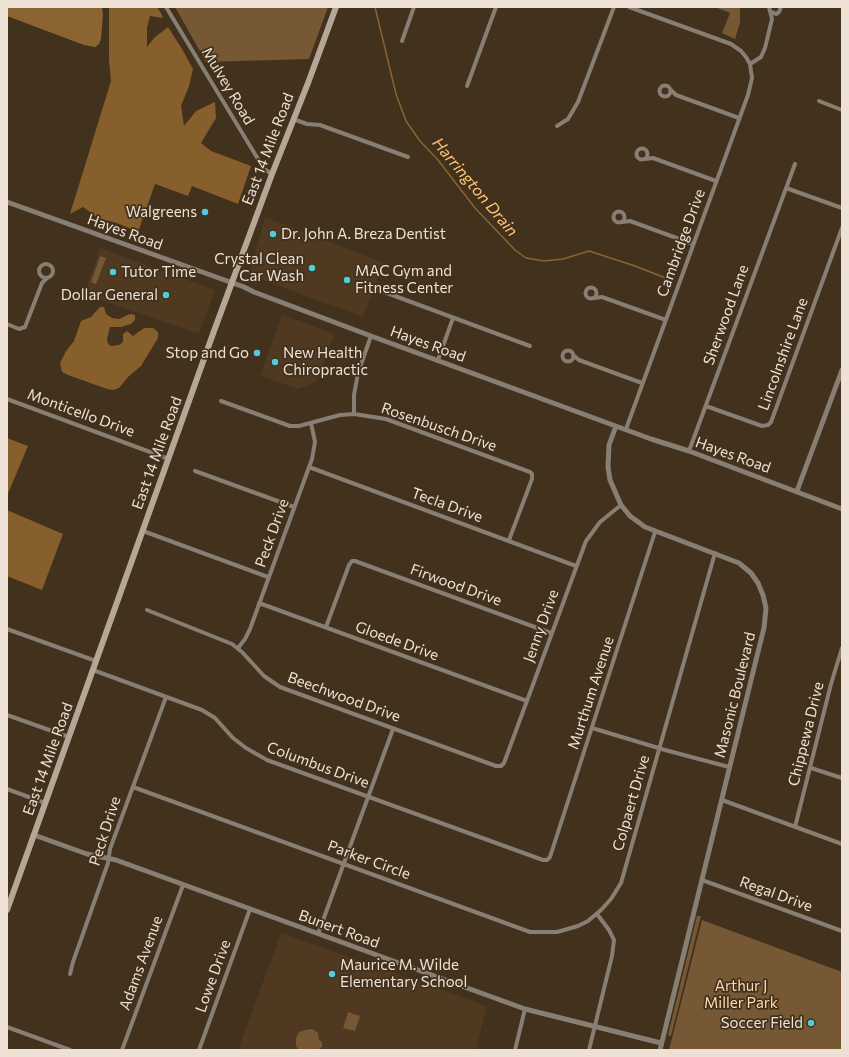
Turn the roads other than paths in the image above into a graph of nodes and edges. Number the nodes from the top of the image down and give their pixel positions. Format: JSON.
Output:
{"nodes":[{"id":1,"x":166,"y":7,"type":"edge"},
{"id":2,"x":336,"y":7,"type":"edge"},
{"id":3,"x":414,"y":7,"type":"edge"},
{"id":4,"x":496,"y":7,"type":"edge"},
{"id":5,"x":614,"y":7,"type":"edge"},
{"id":6,"x":630,"y":7,"type":"edge"},
{"id":7,"x":781,"y":7,"type":"edge"},
{"id":8,"x":770,"y":9,"type":"edge"},
{"id":9,"x":778,"y":13,"type":"junction"},
{"id":10,"x":772,"y":19,"type":"junction"},
{"id":11,"x":402,"y":41,"type":"dead end"},
{"id":12,"x":750,"y":64,"type":"junction"},
{"id":13,"x":467,"y":86,"type":"dead end"},
{"id":14,"x":671,"y":90,"type":"junction"},
{"id":15,"x":676,"y":95,"type":"junction"},
{"id":16,"x":668,"y":96,"type":"junction"},
{"id":17,"x":819,"y":101,"type":"dead end"},
{"id":18,"x":842,"y":110,"type":"edge"},
{"id":19,"x":739,"y":118,"type":"junction"},
{"id":20,"x":293,"y":119,"type":"junction"},
{"id":21,"x":557,"y":126,"type":"dead end"},
{"id":22,"x":648,"y":153,"type":"junction"},
{"id":23,"x":408,"y":157,"type":"dead end"},
{"id":24,"x":653,"y":158,"type":"junction"},
{"id":25,"x":645,"y":159,"type":"junction"},
{"id":26,"x":795,"y":164,"type":"dead end"},
{"id":27,"x":272,"y":174,"type":"junction"},
{"id":28,"x":716,"y":182,"type":"junction"},
{"id":29,"x":786,"y":188,"type":"junction"},
{"id":30,"x":7,"y":202,"type":"edge"},
{"id":31,"x":842,"y":208,"type":"edge"},
{"id":32,"x":624,"y":216,"type":"junction"},
{"id":33,"x":630,"y":221,"type":"junction"},
{"id":34,"x":622,"y":222,"type":"junction"},
{"id":35,"x":842,"y":228,"type":"edge"},
{"id":36,"x":693,"y":244,"type":"junction"},
{"id":37,"x":41,"y":276,"type":"junction"},
{"id":38,"x":47,"y":278,"type":"junction"},
{"id":39,"x":42,"y":283,"type":"junction"},
{"id":40,"x":232,"y":283,"type":"junction"},
{"id":41,"x":376,"y":290,"type":"dead end"},
{"id":42,"x":596,"y":291,"type":"junction"},
{"id":43,"x":602,"y":297,"type":"junction"},
{"id":44,"x":594,"y":298,"type":"junction"},
{"id":45,"x":453,"y":318,"type":"junction"},
{"id":46,"x":666,"y":320,"type":"junction"},
{"id":47,"x":7,"y":324,"type":"edge"},
{"id":48,"x":371,"y":336,"type":"junction"},
{"id":49,"x":530,"y":346,"type":"dead end"},
{"id":50,"x":573,"y":354,"type":"junction"},
{"id":51,"x":438,"y":360,"type":"junction"},
{"id":52,"x":579,"y":360,"type":"junction"},
{"id":53,"x":571,"y":361,"type":"junction"},
{"id":54,"x":842,"y":370,"type":"edge"},
{"id":55,"x":642,"y":383,"type":"junction"},
{"id":56,"x":7,"y":399,"type":"edge"},
{"id":57,"x":221,"y":401,"type":"dead end"},
{"id":58,"x":706,"y":406,"type":"junction"},
{"id":59,"x":354,"y":414,"type":"junction"},
{"id":60,"x":311,"y":423,"type":"junction"},
{"id":61,"x":616,"y":426,"type":"junction"},
{"id":62,"x":626,"y":429,"type":"junction"},
{"id":63,"x":689,"y":451,"type":"junction"},
{"id":64,"x":169,"y":459,"type":"junction"},
{"id":65,"x":309,"y":467,"type":"junction"},
{"id":66,"x":195,"y":471,"type":"dead end"},
{"id":67,"x":797,"y":491,"type":"junction"},
{"id":68,"x":620,"y":505,"type":"junction"},
{"id":69,"x":294,"y":507,"type":"junction"},
{"id":70,"x":842,"y":509,"type":"edge"},
{"id":71,"x":143,"y":531,"type":"junction"},
{"id":72,"x":655,"y":532,"type":"junction"},
{"id":73,"x":509,"y":540,"type":"junction"},
{"id":74,"x":715,"y":553,"type":"junction"},
{"id":75,"x":576,"y":566,"type":"junction"},
{"id":76,"x":268,"y":577,"type":"junction"},
{"id":77,"x":259,"y":603,"type":"junction"},
{"id":78,"x":147,"y":610,"type":"dead end"},
{"id":79,"x":326,"y":627,"type":"junction"},
{"id":80,"x":7,"y":629,"type":"edge"},
{"id":81,"x":552,"y":633,"type":"junction"},
{"id":82,"x":238,"y":648,"type":"junction"},
{"id":83,"x":842,"y":648,"type":"edge"},
{"id":84,"x":96,"y":661,"type":"junction"},
{"id":85,"x":93,"y":670,"type":"junction"},
{"id":86,"x":166,"y":697,"type":"junction"},
{"id":87,"x":527,"y":701,"type":"junction"},
{"id":88,"x":7,"y":715,"type":"edge"},
{"id":89,"x":393,"y":728,"type":"junction"},
{"id":90,"x":592,"y":728,"type":"junction"},
{"id":91,"x":69,"y":737,"type":"junction"},
{"id":92,"x":659,"y":748,"type":"junction"},
{"id":93,"x":501,"y":766,"type":"joint"},
{"id":94,"x":729,"y":767,"type":"junction"},
{"id":95,"x":811,"y":768,"type":"junction"},
{"id":96,"x":842,"y":778,"type":"edge"},
{"id":97,"x":133,"y":786,"type":"junction"},
{"id":98,"x":7,"y":789,"type":"edge"},
{"id":99,"x":368,"y":796,"type":"junction"},
{"id":100,"x":722,"y":800,"type":"junction"},
{"id":101,"x":45,"y":803,"type":"junction"},
{"id":102,"x":796,"y":827,"type":"junction"},
{"id":103,"x":34,"y":835,"type":"junction"},
{"id":104,"x":842,"y":844,"type":"edge"},
{"id":105,"x":109,"y":858,"type":"junction"},
{"id":106,"x":547,"y":860,"type":"joint"},
{"id":107,"x":344,"y":864,"type":"junction"},
{"id":108,"x":702,"y":880,"type":"junction"},
{"id":109,"x":183,"y":885,"type":"junction"},
{"id":110,"x":7,"y":909,"type":"edge"},
{"id":111,"x":250,"y":909,"type":"junction"},
{"id":112,"x":597,"y":914,"type":"junction"},
{"id":113,"x":842,"y":931,"type":"edge"},
{"id":114,"x":318,"y":934,"type":"junction"},
{"id":115,"x":70,"y":974,"type":"dead end"},
{"id":116,"x":525,"y":1009,"type":"junction"},
{"id":117,"x":7,"y":1027,"type":"edge"},
{"id":118,"x":594,"y":1028,"type":"junction"},
{"id":119,"x":661,"y":1043,"type":"junction"},
{"id":120,"x":70,"y":1050,"type":"edge"},
{"id":121,"x":122,"y":1050,"type":"edge"},
{"id":122,"x":199,"y":1050,"type":"edge"},
{"id":123,"x":514,"y":1050,"type":"edge"},
{"id":124,"x":589,"y":1050,"type":"edge"},
{"id":125,"x":660,"y":1050,"type":"edge"}],
"edges":[{"from":1,"to":27,"type":"street","name":"Mulvey Road"},
{"from":2,"to":20,"type":"main road","name":"East 14 Mile Road"},
{"from":3,"to":11,"type":"street"},
{"from":4,"to":13,"type":"street"},
{"from":5,"to":21,"type":"street"},
{"from":6,"to":12,"type":"street"},
{"from":7,"to":9,"type":"street"},
{"from":8,"to":9,"type":"street"},
{"from":8,"to":10,"type":"street"},
{"from":9,"to":10,"type":"street"},
{"from":10,"to":12,"type":"street"},
{"from":12,"to":19,"type":"street","name":"Cambridge Drive"},
{"from":14,"to":15,"type":"street"},
{"from":14,"to":16,"type":"street"},
{"from":14,"to":16,"type":"street"},
{"from":15,"to":16,"type":"street"},
{"from":15,"to":19,"type":"street"},
{"from":17,"to":18,"type":"street"},
{"from":19,"to":28,"type":"street","name":"Cambridge Drive"},
{"from":20,"to":23,"type":"street"},
{"from":20,"to":27,"type":"main road","name":"East 14 Mile Road"},
{"from":22,"to":24,"type":"street"},
{"from":22,"to":25,"type":"street"},
{"from":22,"to":25,"type":"street"},
{"from":24,"to":25,"type":"street"},
{"from":24,"to":28,"type":"street"},
{"from":26,"to":29,"type":"street","name":"Sherwood Lane"},
{"from":27,"to":40,"type":"main road","name":"East 14 Mile Road"},
{"from":28,"to":36,"type":"street","name":"Cambridge Drive"},
{"from":29,"to":31,"type":"street"},
{"from":29,"to":58,"type":"street","name":"Sherwood Lane"},
{"from":30,"to":40,"type":"street","name":"Hayes Road"},
{"from":32,"to":33,"type":"street"},
{"from":32,"to":34,"type":"street"},
{"from":32,"to":34,"type":"street"},
{"from":33,"to":34,"type":"street"},
{"from":33,"to":36,"type":"street"},
{"from":35,"to":58,"type":"street","name":"Lincolnshire Lane"},
{"from":36,"to":46,"type":"street","name":"Cambridge Drive"},
{"from":37,"to":38,"type":"street"},
{"from":37,"to":38,"type":"street"},
{"from":37,"to":39,"type":"street"},
{"from":38,"to":39,"type":"street"},
{"from":39,"to":47,"type":"street"},
{"from":40,"to":48,"type":"street","name":"Hayes Road"},
{"from":40,"to":64,"type":"main road","name":"East 14 Mile Road"},
{"from":41,"to":45,"type":"street"},
{"from":42,"to":43,"type":"street"},
{"from":42,"to":44,"type":"street"},
{"from":42,"to":44,"type":"street"},
{"from":43,"to":44,"type":"street"},
{"from":43,"to":46,"type":"street"},
{"from":45,"to":49,"type":"street"},
{"from":45,"to":51,"type":"street"},
{"from":46,"to":55,"type":"street","name":"Cambridge Drive"},
{"from":48,"to":51,"type":"street","name":"Hayes Road"},
{"from":48,"to":59,"type":"street"},
{"from":50,"to":52,"type":"street"},
{"from":50,"to":53,"type":"street"},
{"from":50,"to":53,"type":"street"},
{"from":51,"to":61,"type":"street","name":"Hayes Road"},
{"from":52,"to":53,"type":"street"},
{"from":52,"to":55,"type":"street"},
{"from":54,"to":67,"type":"street"},
{"from":55,"to":62,"type":"street","name":"Cambridge Drive"},
{"from":56,"to":64,"type":"street","name":"Monticello Drive"},
{"from":57,"to":60,"type":"street","name":"Rosenbusch Drive"},
{"from":58,"to":63,"type":"street","name":"Sherwood Lane"},
{"from":59,"to":60,"type":"street","name":"Rosenbusch Drive"},
{"from":59,"to":73,"type":"street","name":"Rosenbusch Drive"},
{"from":60,"to":65,"type":"street","name":"Peck Drive"},
{"from":61,"to":62,"type":"street","name":"Hayes Road"},
{"from":61,"to":68,"type":"street","name":"Masonic Boulevard"},
{"from":62,"to":63,"type":"street","name":"Hayes Road"},
{"from":63,"to":67,"type":"street","name":"Hayes Road"},
{"from":64,"to":71,"type":"main road","name":"East 14 Mile Road"},
{"from":65,"to":69,"type":"street","name":"Peck Drive"},
{"from":65,"to":73,"type":"street","name":"Tecla Drive"},
{"from":66,"to":69,"type":"street"},
{"from":67,"to":70,"type":"street","name":"Hayes Road"},
{"from":68,"to":72,"type":"street","name":"Masonic Boulevard"},
{"from":68,"to":75,"type":"street","name":"Jenny Drive"},
{"from":69,"to":76,"type":"street","name":"Peck Drive"},
{"from":71,"to":76,"type":"street"},
{"from":71,"to":84,"type":"main road","name":"East 14 Mile Road"},
{"from":72,"to":74,"type":"street","name":"Masonic Boulevard"},
{"from":72,"to":90,"type":"street","name":"Murthum Avenue"},
{"from":73,"to":75,"type":"street","name":"Tecla Drive"},
{"from":74,"to":92,"type":"street","name":"Colpaert Drive"},
{"from":74,"to":94,"type":"street","name":"Masonic Boulevard"},
{"from":75,"to":81,"type":"street","name":"Jenny Drive"},
{"from":76,"to":77,"type":"street","name":"Peck Drive"},
{"from":77,"to":79,"type":"street","name":"Gloede Drive"},
{"from":77,"to":82,"type":"street","name":"Peck Drive"},
{"from":78,"to":82,"type":"street","name":"Beechwood Drive"},
{"from":79,"to":81,"type":"street","name":"Firwood Drive"},
{"from":79,"to":87,"type":"street","name":"Gloede Drive"},
{"from":80,"to":84,"type":"street"},
{"from":81,"to":87,"type":"street","name":"Jenny Drive"},
{"from":82,"to":89,"type":"street","name":"Beechwood Drive"},
{"from":83,"to":95,"type":"street","name":"Chippewa Drive"},
{"from":84,"to":85,"type":"main road","name":"East 14 Mile Road"},
{"from":85,"to":86,"type":"street","name":"Columbus Drive"},
{"from":85,"to":91,"type":"main road","name":"East 14 Mile Road"},
{"from":86,"to":97,"type":"street","name":"Peck Drive"},
{"from":86,"to":99,"type":"street","name":"Columbus Drive"},
{"from":87,"to":93,"type":"street","name":"Jenny Drive"},
{"from":88,"to":91,"type":"street"},
{"from":89,"to":93,"type":"street","name":"Beechwood Drive"},
{"from":89,"to":99,"type":"street"},
{"from":90,"to":92,"type":"street"},
{"from":90,"to":106,"type":"street","name":"Murthum Avenue"},
{"from":91,"to":101,"type":"main road","name":"East 14 Mile Road"},
{"from":92,"to":94,"type":"street"},
{"from":92,"to":112,"type":"street","name":"Colpaert Drive"},
{"from":94,"to":100,"type":"street","name":"Masonic Boulevard"},
{"from":95,"to":96,"type":"street"},
{"from":95,"to":102,"type":"street","name":"Chippewa Drive"},
{"from":97,"to":105,"type":"street","name":"Peck Drive"},
{"from":97,"to":107,"type":"street","name":"Parker Circle"},
{"from":98,"to":101,"type":"street"},
{"from":99,"to":106,"type":"street","name":"Columbus Drive"},
{"from":99,"to":107,"type":"street"},
{"from":100,"to":102,"type":"street"},
{"from":100,"to":108,"type":"street","name":"Masonic Boulevard"},
{"from":101,"to":103,"type":"main road","name":"East 14 Mile Road"},
{"from":102,"to":104,"type":"street"},
{"from":103,"to":105,"type":"street","name":"Bunert Road"},
{"from":103,"to":110,"type":"main road","name":"East 14 Mile Road"},
{"from":105,"to":109,"type":"street","name":"Bunert Road"},
{"from":105,"to":115,"type":"street","name":"Peck Drive"},
{"from":107,"to":112,"type":"street","name":"Parker Circle"},
{"from":107,"to":114,"type":"street"},
{"from":108,"to":113,"type":"street","name":"Regal Drive"},
{"from":108,"to":119,"type":"street","name":"Masonic Boulevard"},
{"from":109,"to":111,"type":"street","name":"Bunert Road"},
{"from":109,"to":121,"type":"street","name":"Adams Avenue"},
{"from":111,"to":114,"type":"street","name":"Bunert Road"},
{"from":111,"to":122,"type":"street","name":"Lowe Drive"},
{"from":112,"to":118,"type":"street"},
{"from":114,"to":116,"type":"street","name":"Bunert Road"},
{"from":116,"to":118,"type":"street","name":"Bunert Road"},
{"from":116,"to":123,"type":"street"},
{"from":117,"to":120,"type":"street"},
{"from":118,"to":119,"type":"street","name":"Bunert Road"},
{"from":118,"to":124,"type":"street"},
{"from":119,"to":125,"type":"street","name":"Masonic Boulevard"}]}
